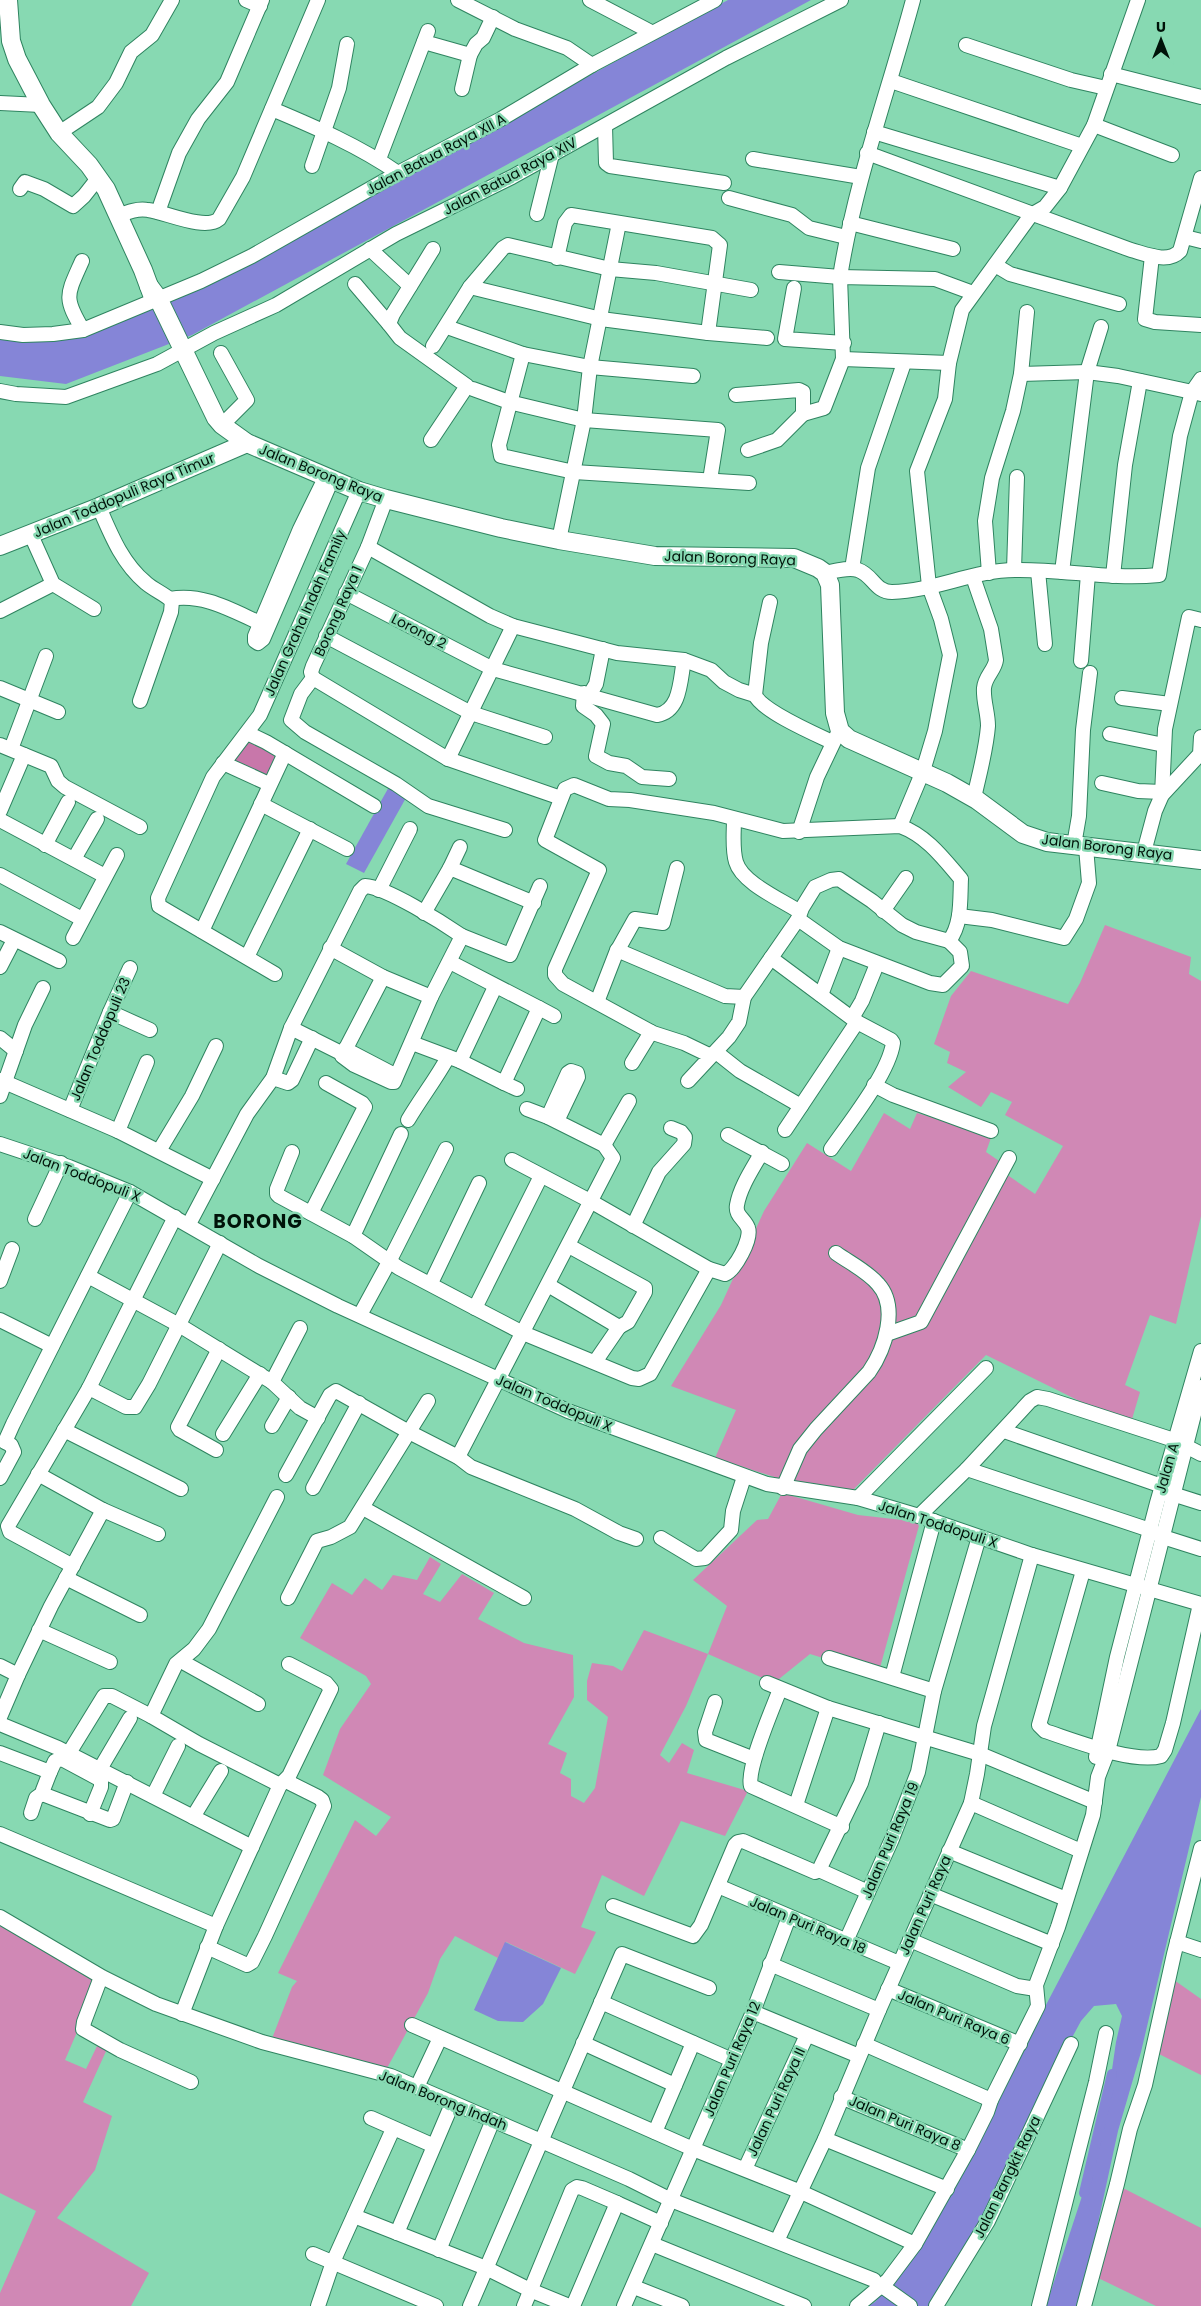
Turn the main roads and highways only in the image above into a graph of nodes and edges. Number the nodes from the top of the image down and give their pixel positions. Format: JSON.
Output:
{"nodes":[{"id":1,"x":8,"y":0,"type":"edge"},
{"id":2,"x":4,"y":21,"type":"edge"},
{"id":3,"x":247,"y":443,"type":"junction"},
{"id":4,"x":0,"y":546,"type":"edge"},
{"id":5,"x":1201,"y":860,"type":"edge"}],
"edges":[{"from":1,"to":2,"type":"main road"},
{"from":2,"to":3,"type":"main road","name":"Jalan Borong Raya"},
{"from":3,"to":4,"type":"main road","name":"Jalan Toddopuli Raya Timur"},
{"from":3,"to":5,"type":"main road","name":"Jalan Borong Raya"}]}
